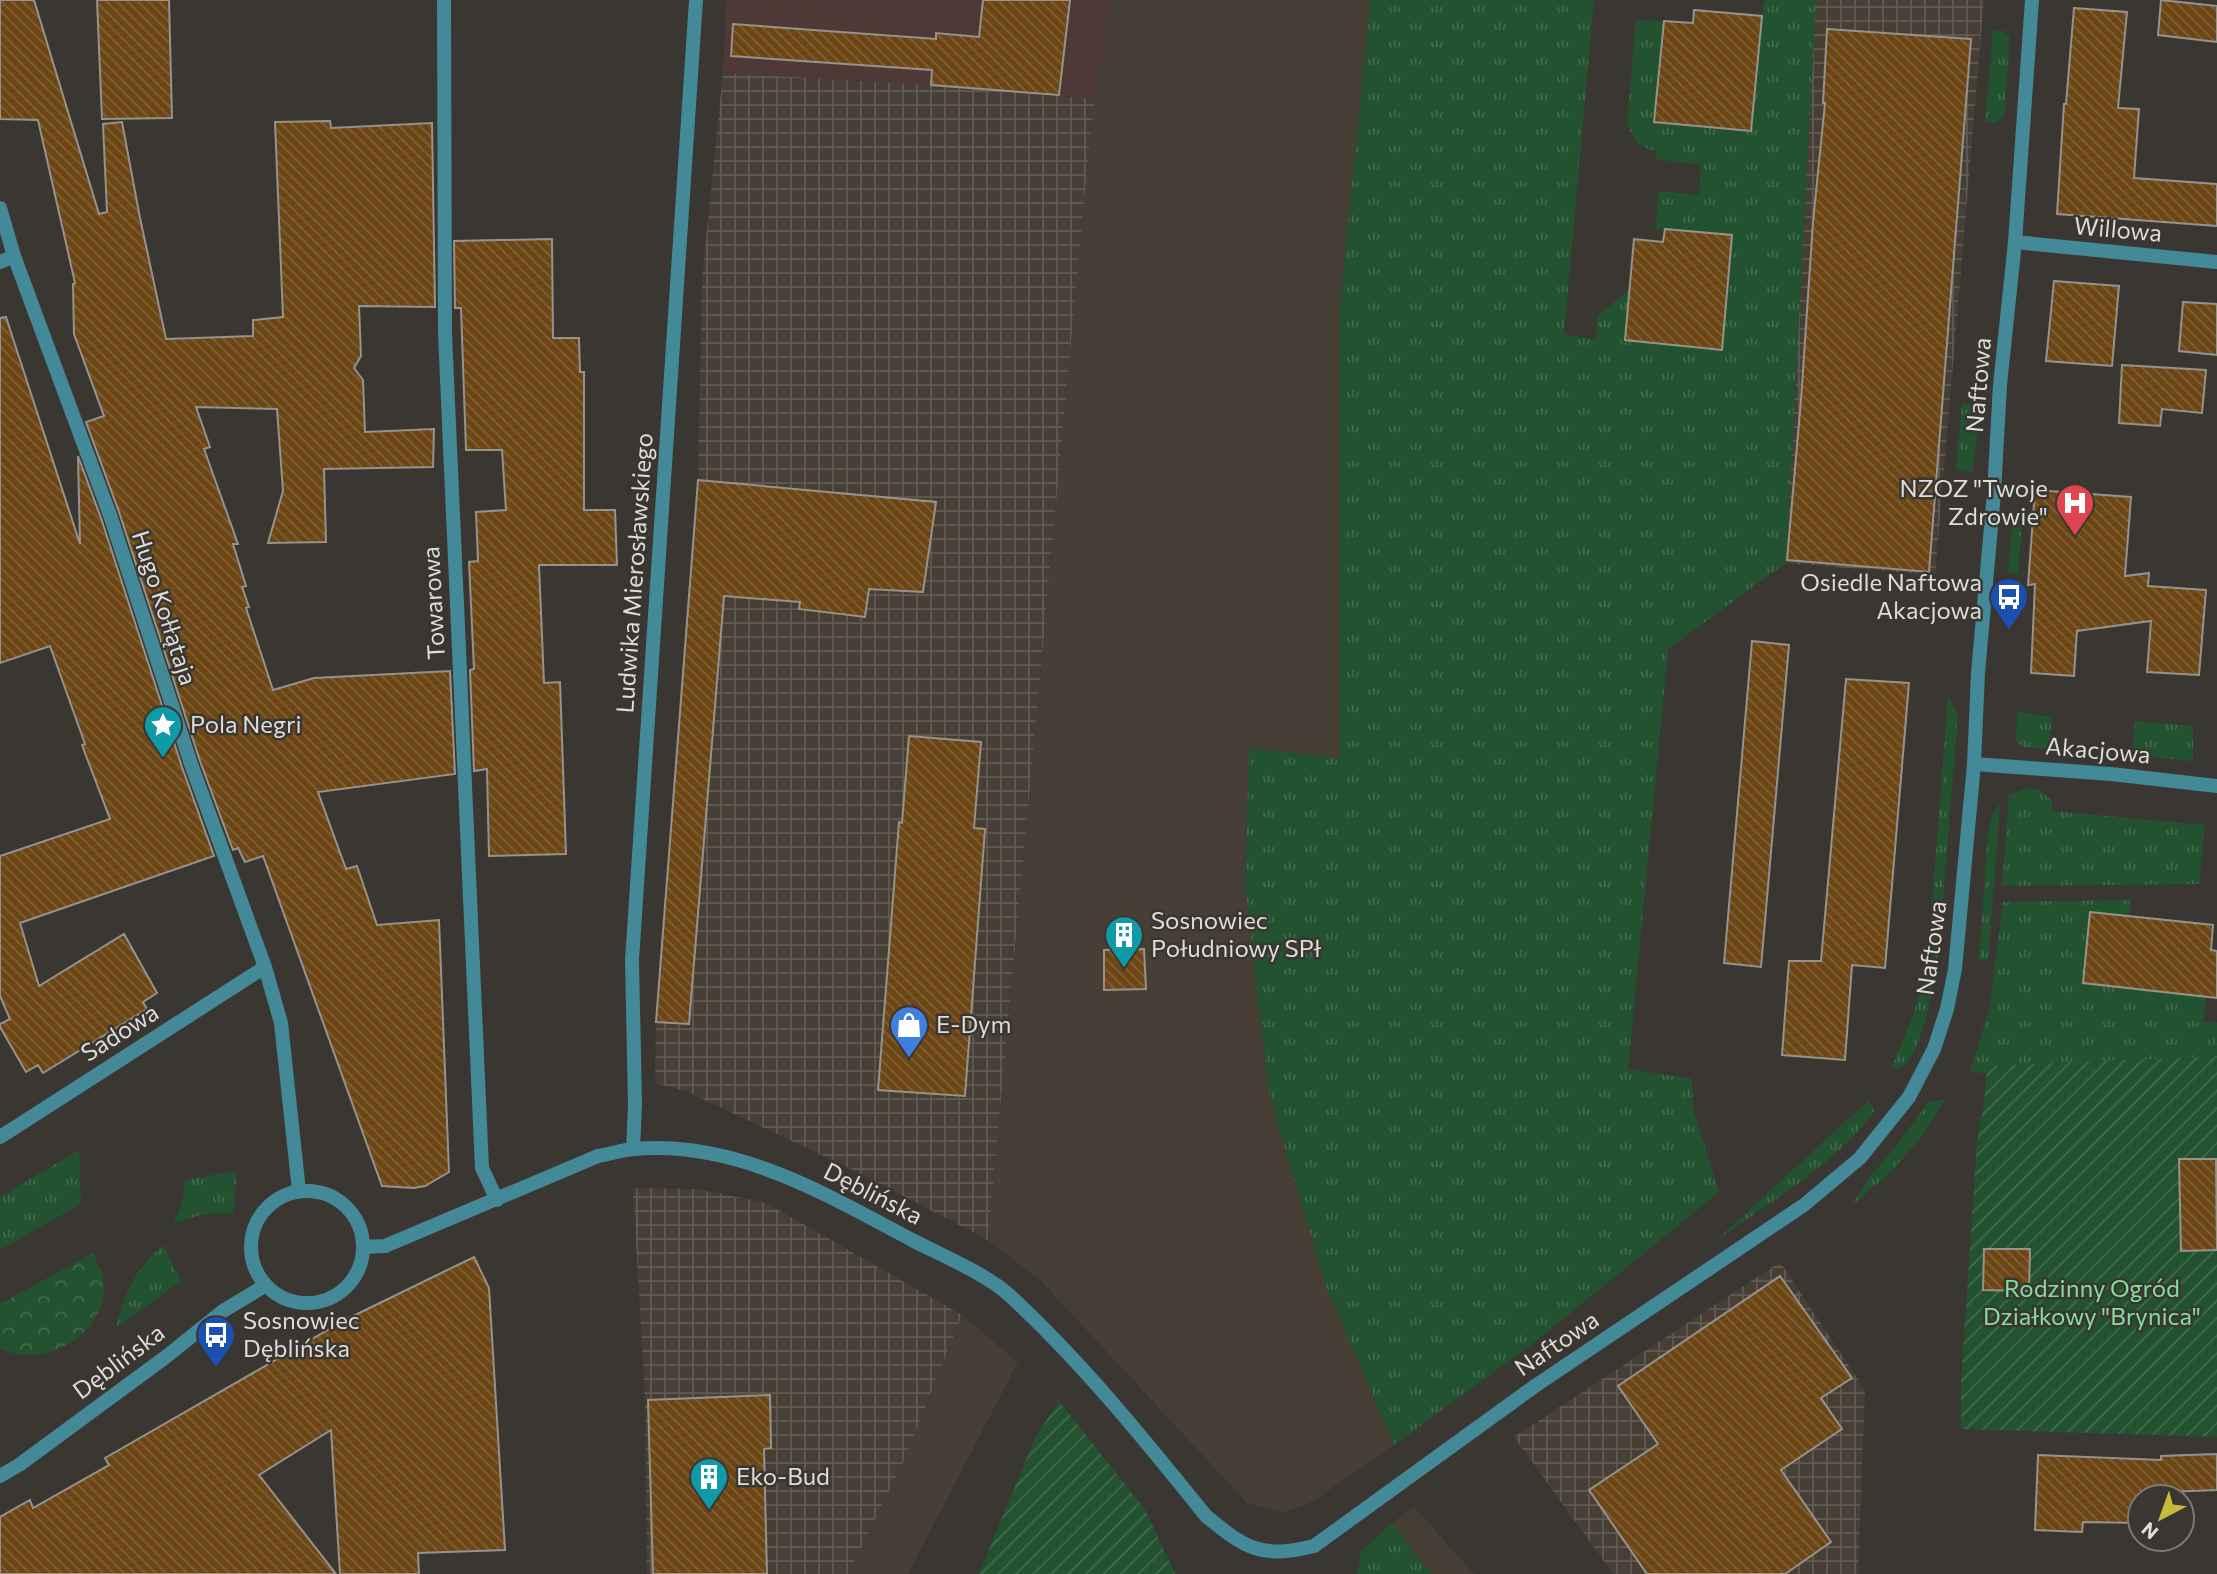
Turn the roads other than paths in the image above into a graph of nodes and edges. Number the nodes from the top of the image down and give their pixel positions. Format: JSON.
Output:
{"nodes":[{"id":1,"x":444,"y":0,"type":"edge"},
{"id":2,"x":696,"y":0,"type":"edge"},
{"id":3,"x":2032,"y":0,"type":"edge"},
{"id":4,"x":0,"y":208,"type":"edge"},
{"id":5,"x":2015,"y":242,"type":"junction"},
{"id":6,"x":7,"y":259,"type":"edge"},
{"id":7,"x":2217,"y":262,"type":"edge"},
{"id":8,"x":1974,"y":764,"type":"junction"},
{"id":9,"x":2217,"y":786,"type":"edge"},
{"id":10,"x":265,"y":967,"type":"junction"},
{"id":11,"x":0,"y":1137,"type":"edge"},
{"id":12,"x":633,"y":1149,"type":"junction"},
{"id":13,"x":299,"y":1191,"type":"junction"},
{"id":14,"x":497,"y":1200,"type":"junction"},
{"id":15,"x":363,"y":1247,"type":"junction"},
{"id":16,"x":266,"y":1285,"type":"junction"},
{"id":17,"x":0,"y":1476,"type":"edge"},
{"id":18,"x":1262,"y":1552,"type":"joint"}],
"edges":[{"from":1,"to":14,"type":"street","name":"Towarowa"},
{"from":2,"to":12,"type":"street","name":"Ludwika Mierosławskiego"},
{"from":3,"to":5,"type":"street","name":"Naftowa"},
{"from":4,"to":6,"type":"street","name":"Hugo Kołłątaja"},
{"from":5,"to":7,"type":"street","name":"Willowa"},
{"from":5,"to":8,"type":"street","name":"Naftowa"},
{"from":6,"to":10,"type":"street","name":"Hugo Kołłątaja"},
{"from":8,"to":9,"type":"street","name":"Akacjowa"},
{"from":8,"to":18,"type":"street","name":"Naftowa"},
{"from":10,"to":11,"type":"street","name":"Sadowa"},
{"from":10,"to":13,"type":"street","name":"Hugo Kołłątaja"},
{"from":12,"to":14,"type":"street","name":"Dęblińska"},
{"from":12,"to":18,"type":"street","name":"Dęblińska"},
{"from":13,"to":15,"type":"street"},
{"from":13,"to":16,"type":"street"},
{"from":14,"to":15,"type":"street","name":"Dęblińska"},
{"from":15,"to":16,"type":"street"},
{"from":16,"to":17,"type":"street","name":"Dęblińska"}]}
